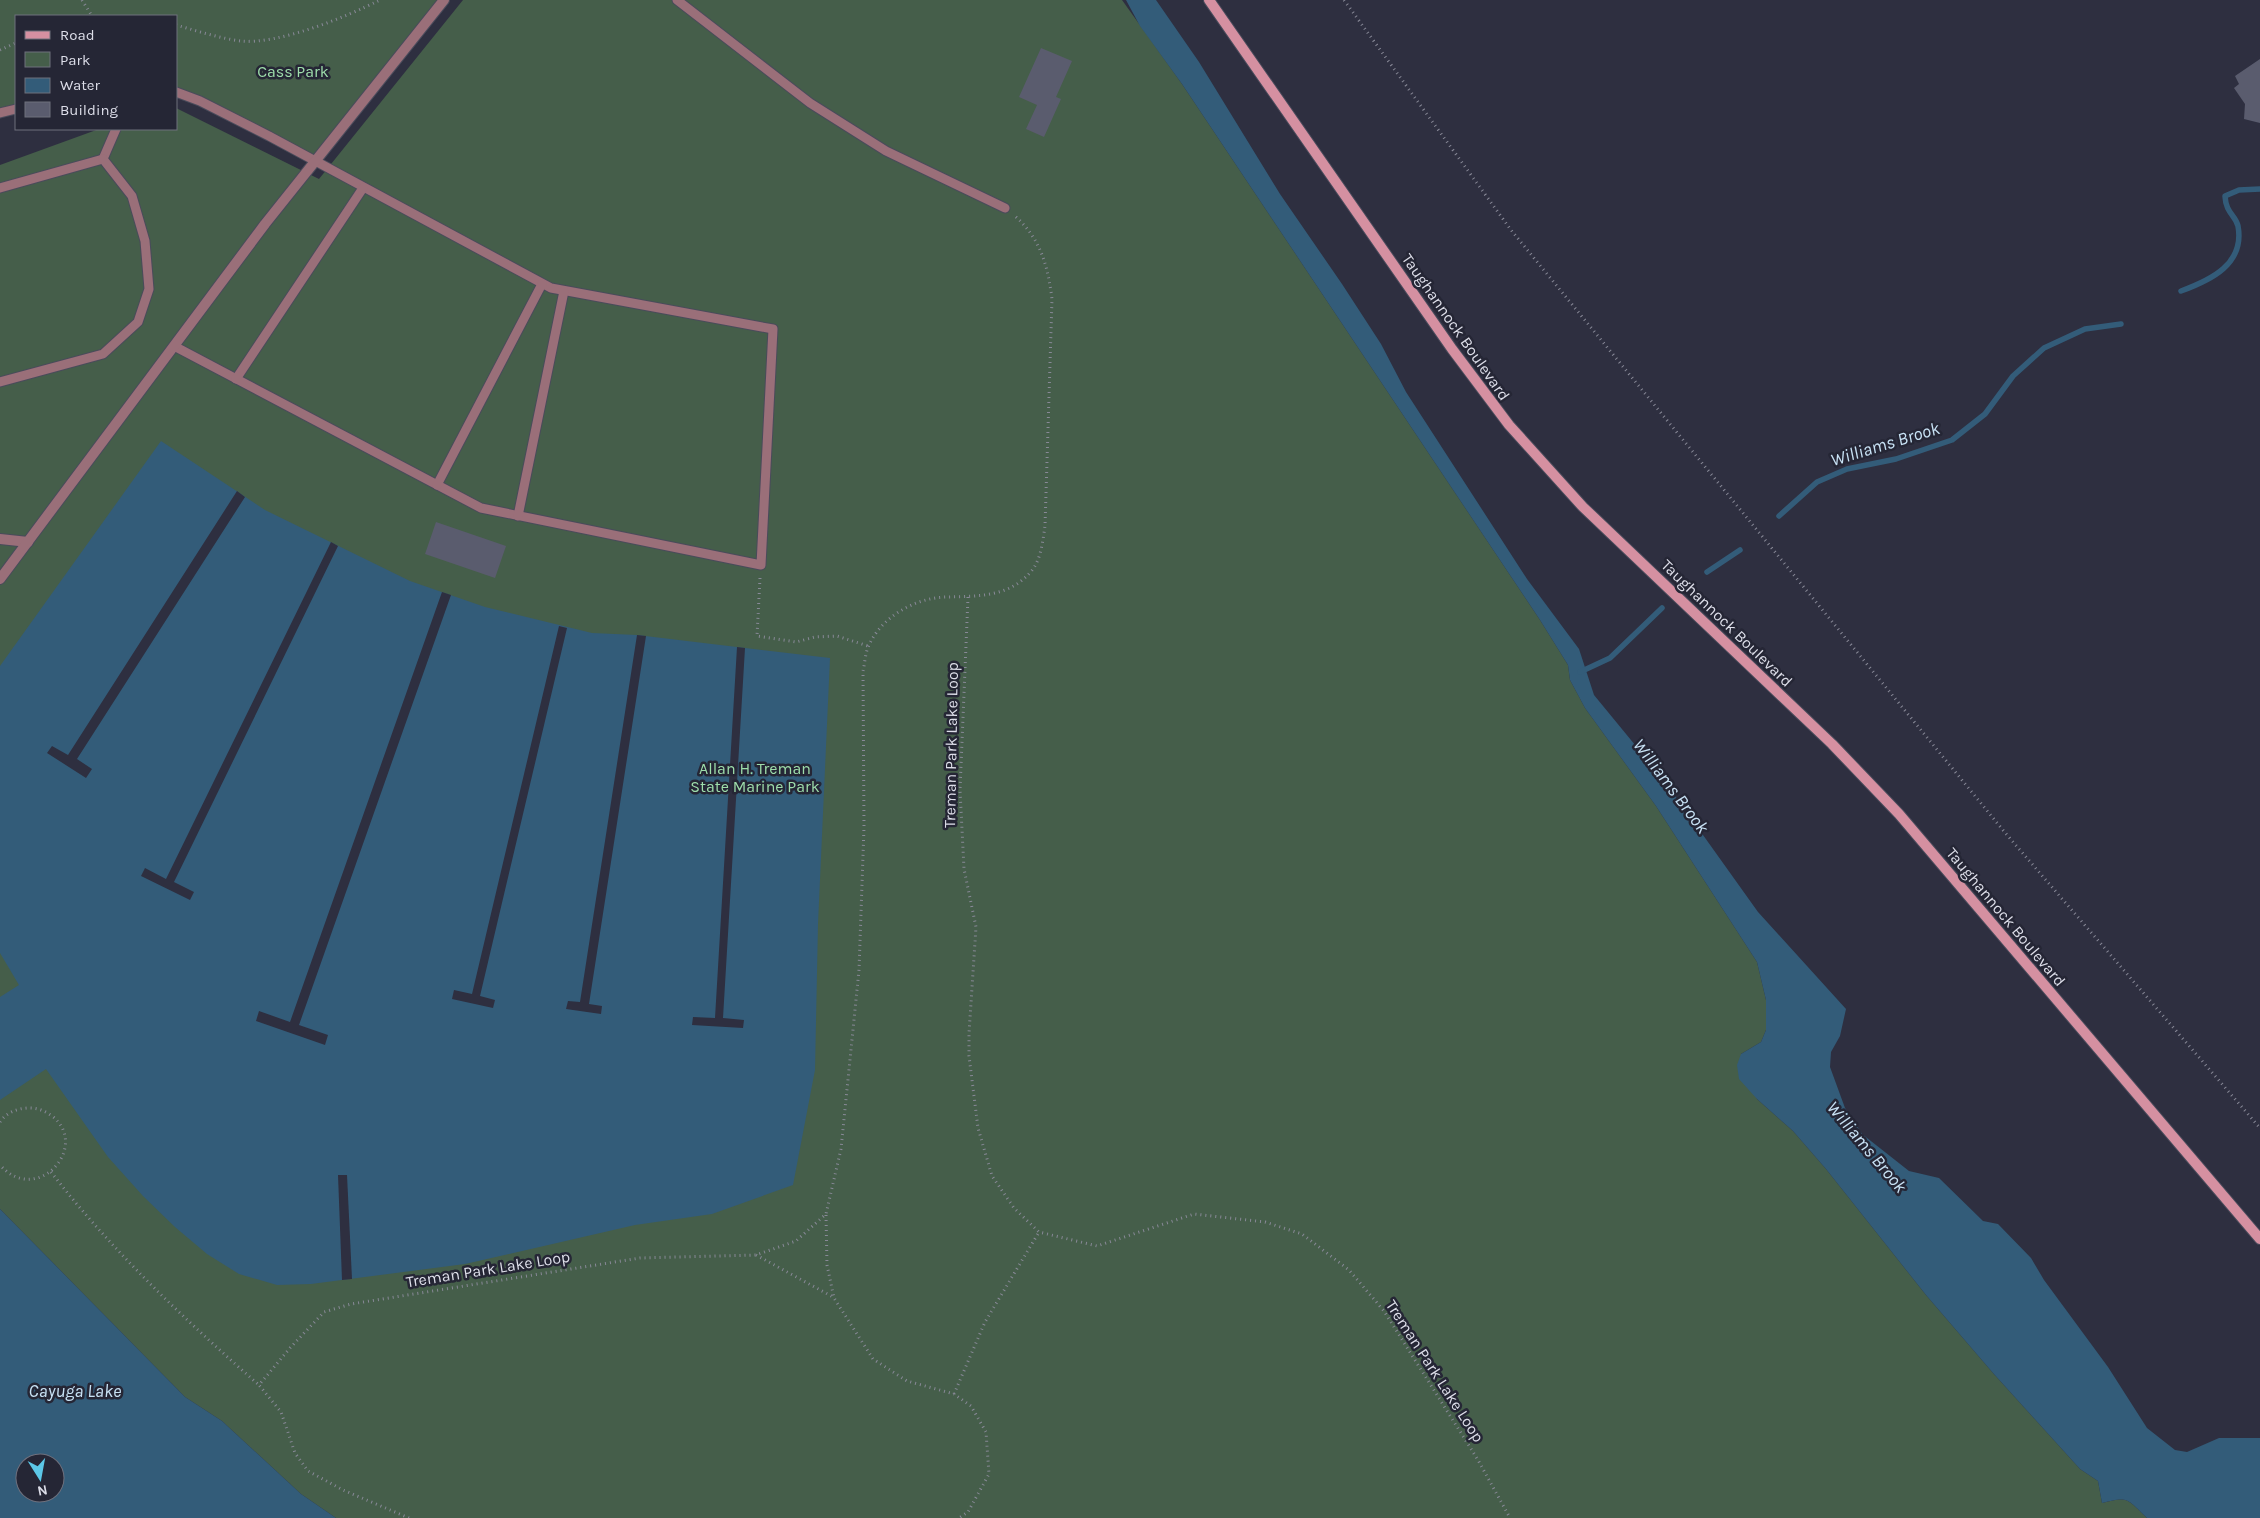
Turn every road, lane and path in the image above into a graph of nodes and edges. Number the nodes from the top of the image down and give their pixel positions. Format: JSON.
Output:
{"nodes":[{"id":1,"x":82,"y":0,"type":"edge"},
{"id":2,"x":380,"y":0,"type":"edge"},
{"id":3,"x":444,"y":0,"type":"edge"},
{"id":4,"x":677,"y":0,"type":"edge"},
{"id":5,"x":1209,"y":0,"type":"edge"},
{"id":6,"x":1344,"y":0,"type":"edge"},
{"id":7,"x":91,"y":15,"type":"edge"},
{"id":8,"x":178,"y":25,"type":"edge"},
{"id":9,"x":15,"y":44,"type":"edge"},
{"id":10,"x":0,"y":50,"type":"edge"},
{"id":11,"x":178,"y":93,"type":"edge"},
{"id":12,"x":15,"y":109,"type":"edge"},
{"id":13,"x":0,"y":113,"type":"edge"},
{"id":14,"x":116,"y":130,"type":"edge"},
{"id":15,"x":102,"y":159,"type":"junction"},
{"id":16,"x":314,"y":162,"type":"junction"},
{"id":17,"x":0,"y":188,"type":"edge"},
{"id":18,"x":363,"y":188,"type":"junction"},
{"id":19,"x":1005,"y":208,"type":"joint"},
{"id":20,"x":542,"y":284,"type":"junction"},
{"id":21,"x":564,"y":291,"type":"junction"},
{"id":22,"x":174,"y":346,"type":"junction"},
{"id":23,"x":236,"y":379,"type":"junction"},
{"id":24,"x":0,"y":382,"type":"edge"},
{"id":25,"x":437,"y":485,"type":"junction"},
{"id":26,"x":518,"y":516,"type":"junction"},
{"id":27,"x":0,"y":539,"type":"edge"},
{"id":28,"x":28,"y":542,"type":"junction"},
{"id":29,"x":761,"y":564,"type":"junction"},
{"id":30,"x":0,"y":580,"type":"edge"},
{"id":31,"x":968,"y":597,"type":"junction"},
{"id":32,"x":868,"y":646,"type":"junction"},
{"id":33,"x":0,"y":1122,"type":"edge"},
{"id":34,"x":2260,"y":1128,"type":"edge"},
{"id":35,"x":0,"y":1166,"type":"edge"},
{"id":36,"x":51,"y":1172,"type":"junction"},
{"id":37,"x":826,"y":1214,"type":"junction"},
{"id":38,"x":1038,"y":1232,"type":"junction"},
{"id":39,"x":2260,"y":1239,"type":"edge"},
{"id":40,"x":756,"y":1256,"type":"junction"},
{"id":41,"x":834,"y":1298,"type":"junction"},
{"id":42,"x":259,"y":1385,"type":"junction"},
{"id":43,"x":954,"y":1394,"type":"junction"},
{"id":44,"x":409,"y":1518,"type":"edge"},
{"id":45,"x":960,"y":1518,"type":"edge"},
{"id":46,"x":1510,"y":1518,"type":"edge"}],
"edges":[{"from":1,"to":7,"type":"path"},
{"from":2,"to":8,"type":"path"},
{"from":3,"to":16,"type":"street"},
{"from":4,"to":19,"type":"lane"},
{"from":5,"to":39,"type":"main road","name":"Taughannock Boulevard"},
{"from":6,"to":34,"type":"path"},
{"from":9,"to":10,"type":"path"},
{"from":11,"to":16,"type":"lane"},
{"from":12,"to":13,"type":"lane"},
{"from":14,"to":15,"type":"lane"},
{"from":15,"to":17,"type":"lane"},
{"from":15,"to":24,"type":"lane"},
{"from":16,"to":18,"type":"lane"},
{"from":16,"to":22,"type":"street"},
{"from":18,"to":20,"type":"lane"},
{"from":18,"to":23,"type":"lane"},
{"from":19,"to":31,"type":"path"},
{"from":20,"to":21,"type":"lane"},
{"from":20,"to":25,"type":"lane"},
{"from":21,"to":26,"type":"lane"},
{"from":21,"to":29,"type":"lane"},
{"from":22,"to":23,"type":"lane"},
{"from":22,"to":28,"type":"street"},
{"from":23,"to":25,"type":"lane"},
{"from":25,"to":26,"type":"lane"},
{"from":26,"to":29,"type":"lane"},
{"from":27,"to":28,"type":"street"},
{"from":28,"to":30,"type":"street"},
{"from":29,"to":32,"type":"path"},
{"from":31,"to":32,"type":"path","name":"Treman Park Lake Loop"},
{"from":31,"to":38,"type":"path","name":"Treman Park Lake Loop"},
{"from":32,"to":37,"type":"path","name":"Treman Park Lake Loop"},
{"from":33,"to":36,"type":"path"},
{"from":35,"to":36,"type":"path"},
{"from":36,"to":42,"type":"path"},
{"from":37,"to":40,"type":"path","name":"Treman Park Lake Loop"},
{"from":37,"to":41,"type":"path","name":"Treman Park Lake Loop"},
{"from":38,"to":43,"type":"path"},
{"from":38,"to":46,"type":"path","name":"Treman Park Lake Loop"},
{"from":40,"to":41,"type":"path","name":"Treman Park Lake Loop"},
{"from":40,"to":42,"type":"path","name":"Treman Park Lake Loop"},
{"from":41,"to":43,"type":"path","name":"Treman Park Lake Loop"},
{"from":42,"to":44,"type":"path"},
{"from":43,"to":45,"type":"path","name":"Treman Park Lake Loop"}]}
